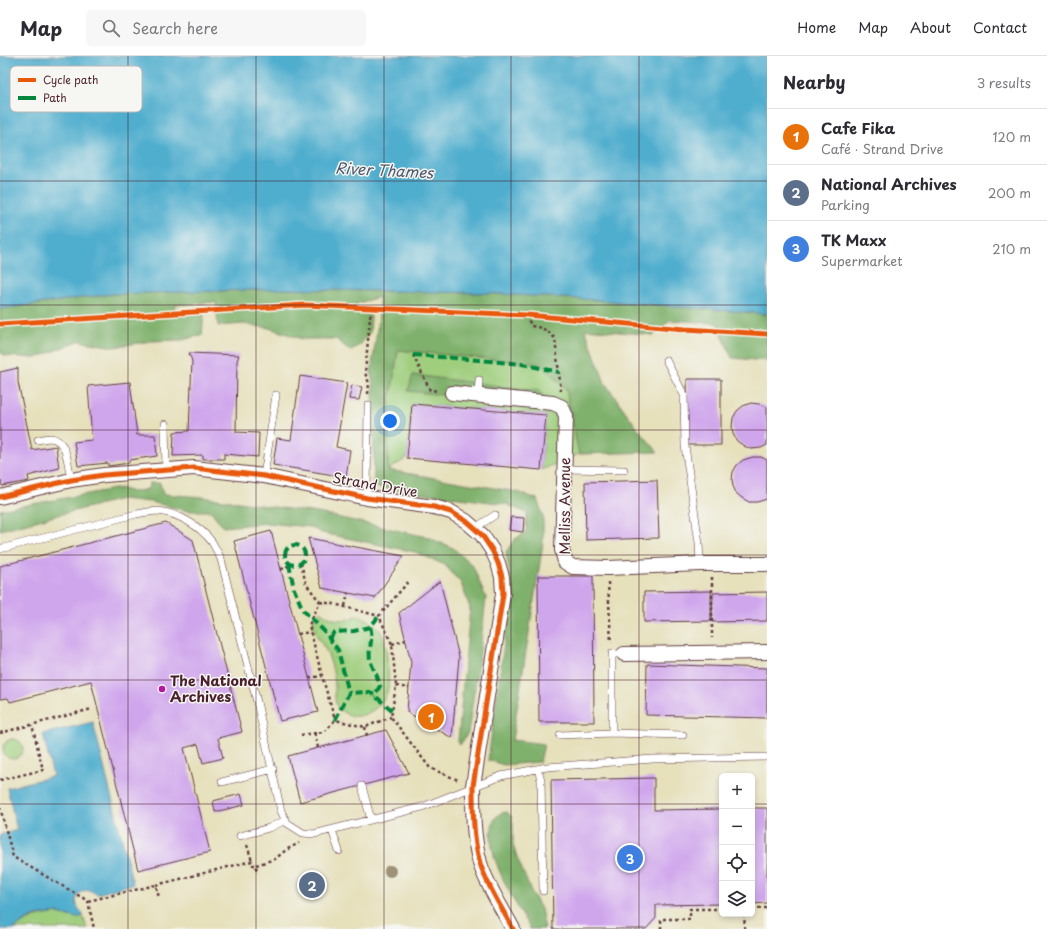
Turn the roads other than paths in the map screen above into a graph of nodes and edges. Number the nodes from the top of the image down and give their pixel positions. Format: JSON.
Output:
{"nodes":[{"id":1,"x":666,"y":360,"type":"dead end"},
{"id":2,"x":479,"y":380,"type":"dead end"},
{"id":3,"x":452,"y":393,"type":"dead end"},
{"id":4,"x":276,"y":395,"type":"dead end"},
{"id":5,"x":478,"y":395,"type":"junction"},
{"id":6,"x":368,"y":405,"type":"road end"},
{"id":7,"x":165,"y":424,"type":"dead end"},
{"id":8,"x":38,"y":440,"type":"dead end"},
{"id":9,"x":564,"y":469,"type":"junction"},
{"id":10,"x":624,"y":470,"type":"dead end"},
{"id":11,"x":166,"y":471,"type":"junction"},
{"id":12,"x":264,"y":476,"type":"junction"},
{"id":13,"x":71,"y":480,"type":"junction"},
{"id":14,"x":0,"y":497,"type":"edge"},
{"id":15,"x":367,"y":498,"type":"junction"},
{"id":16,"x":495,"y":514,"type":"dead end"},
{"id":17,"x":475,"y":528,"type":"junction"},
{"id":18,"x":0,"y":549,"type":"edge"},
{"id":19,"x":706,"y":564,"type":"junction"},
{"id":20,"x":767,"y":564,"type":"edge"},
{"id":21,"x":767,"y":652,"type":"edge"},
{"id":22,"x":618,"y":654,"type":"joint"},
{"id":23,"x":612,"y":733,"type":"junction"},
{"id":24,"x":560,"y":735,"type":"dead end"},
{"id":25,"x":684,"y":735,"type":"dead end"},
{"id":26,"x":767,"y":757,"type":"edge"},
{"id":27,"x":273,"y":769,"type":"junction"},
{"id":28,"x":538,"y":769,"type":"junction"},
{"id":29,"x":222,"y":782,"type":"dead end"},
{"id":30,"x":362,"y":786,"type":"dead end"},
{"id":31,"x":473,"y":786,"type":"junction"},
{"id":32,"x":286,"y":820,"type":"junction"},
{"id":33,"x":371,"y":820,"type":"junction"},
{"id":34,"x":332,"y":830,"type":"junction"},
{"id":35,"x":240,"y":836,"type":"dead end"},
{"id":36,"x":339,"y":852,"type":"dead end"},
{"id":37,"x":543,"y":891,"type":"dead end"},
{"id":38,"x":513,"y":929,"type":"edge"}],
"edges":[{"from":1,"to":19,"type":"lane"},
{"from":2,"to":5,"type":"lane"},
{"from":3,"to":5,"type":"street"},
{"from":4,"to":12,"type":"lane"},
{"from":5,"to":9,"type":"street","name":"Melliss Avenue"},
{"from":6,"to":15,"type":"lane"},
{"from":7,"to":11,"type":"lane"},
{"from":8,"to":13,"type":"lane"},
{"from":9,"to":10,"type":"lane"},
{"from":9,"to":19,"type":"street","name":"Melliss Avenue"},
{"from":11,"to":12,"type":"street","name":"Strand Drive"},
{"from":11,"to":13,"type":"street","name":"Strand Drive"},
{"from":12,"to":15,"type":"street","name":"Strand Drive"},
{"from":13,"to":14,"type":"street","name":"Strand Drive"},
{"from":15,"to":17,"type":"street","name":"Strand Drive"},
{"from":16,"to":17,"type":"lane"},
{"from":17,"to":31,"type":"street","name":"Strand Drive"},
{"from":18,"to":27,"type":"lane"},
{"from":19,"to":20,"type":"street","name":"Melliss Avenue"},
{"from":21,"to":22,"type":"street"},
{"from":22,"to":23,"type":"lane"},
{"from":23,"to":24,"type":"lane"},
{"from":23,"to":25,"type":"lane"},
{"from":26,"to":28,"type":"lane"},
{"from":27,"to":29,"type":"lane"},
{"from":27,"to":32,"type":"lane"},
{"from":28,"to":31,"type":"lane"},
{"from":28,"to":37,"type":"lane"},
{"from":30,"to":33,"type":"lane"},
{"from":31,"to":33,"type":"lane"},
{"from":31,"to":38,"type":"street","name":"Strand Drive"},
{"from":32,"to":34,"type":"lane"},
{"from":32,"to":35,"type":"lane"},
{"from":33,"to":34,"type":"lane"},
{"from":34,"to":36,"type":"lane"}]}
